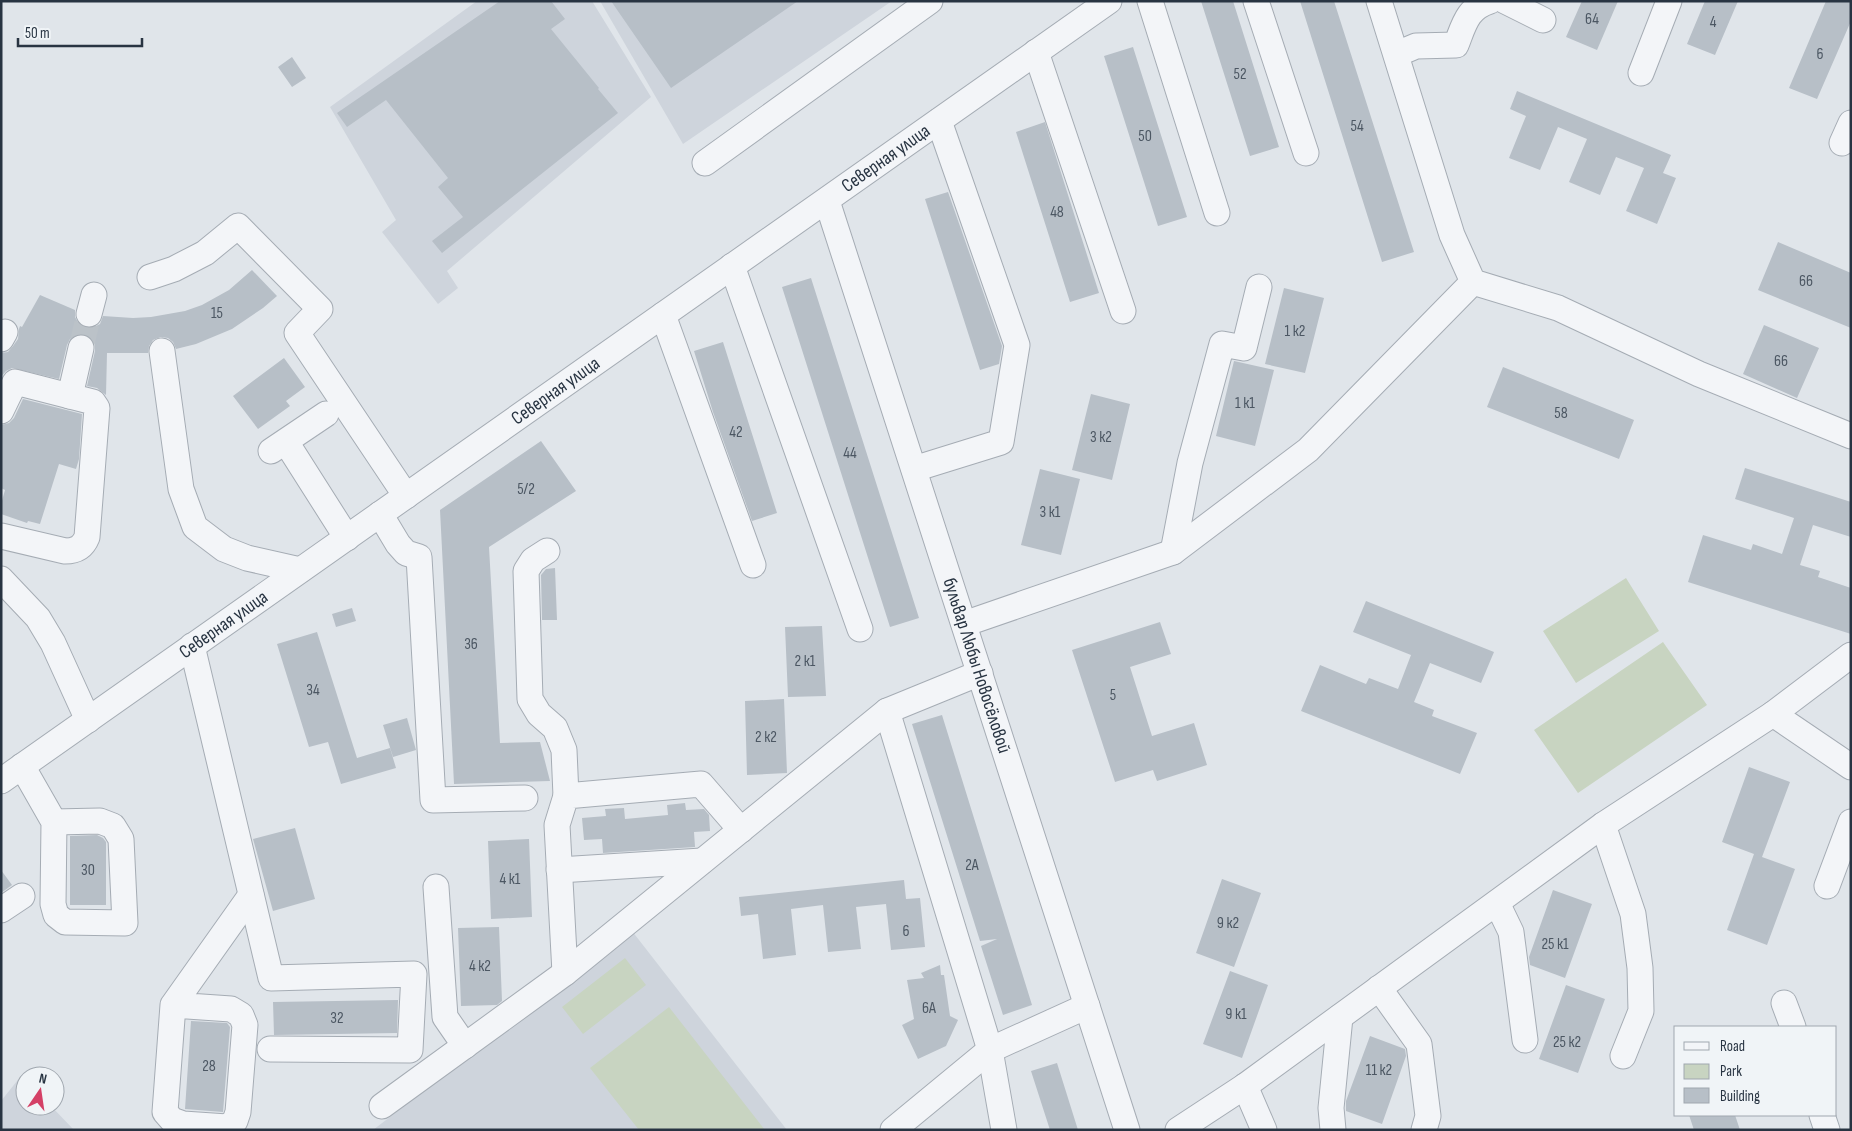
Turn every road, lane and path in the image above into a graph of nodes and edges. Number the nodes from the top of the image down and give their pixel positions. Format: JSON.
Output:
{"nodes":[{"id":1,"x":930,"y":1,"type":"edge"},
{"id":2,"x":1109,"y":1,"type":"edge"},
{"id":3,"x":1150,"y":1,"type":"edge"},
{"id":4,"x":1256,"y":1,"type":"edge"},
{"id":5,"x":1379,"y":1,"type":"edge"},
{"id":6,"x":1490,"y":1,"type":"edge"},
{"id":7,"x":1505,"y":1,"type":"edge"},
{"id":8,"x":1669,"y":1,"type":"edge"},
{"id":9,"x":1543,"y":20,"type":"dead end"},
{"id":10,"x":1036,"y":52,"type":"junction"},
{"id":11,"x":1397,"y":54,"type":"junction"},
{"id":12,"x":1641,"y":73,"type":"dead end"},
{"id":13,"x":939,"y":121,"type":"junction"},
{"id":14,"x":1306,"y":154,"type":"dead end"},
{"id":15,"x":705,"y":163,"type":"dead end"},
{"id":16,"x":828,"y":201,"type":"junction"},
{"id":17,"x":1217,"y":213,"type":"dead end"},
{"id":18,"x":732,"y":266,"type":"junction"},
{"id":19,"x":150,"y":277,"type":"dead end"},
{"id":20,"x":1473,"y":282,"type":"junction"},
{"id":21,"x":1259,"y":287,"type":"dead end"},
{"id":22,"x":1123,"y":311,"type":"dead end"},
{"id":23,"x":663,"y":315,"type":"junction"},
{"id":24,"x":81,"y":348,"type":"tunnel mouth"},
{"id":25,"x":162,"y":351,"type":"dead end"},
{"id":26,"x":70,"y":396,"type":"junction"},
{"id":27,"x":1,"y":412,"type":"edge"},
{"id":28,"x":326,"y":414,"type":"dead end"},
{"id":29,"x":1851,"y":436,"type":"edge"},
{"id":30,"x":914,"y":469,"type":"junction"},
{"id":31,"x":406,"y":496,"type":"junction"},
{"id":32,"x":380,"y":514,"type":"junction"},
{"id":33,"x":1,"y":536,"type":"edge"},
{"id":34,"x":346,"y":538,"type":"junction"},
{"id":35,"x":546,"y":551,"type":"dead end"},
{"id":36,"x":1172,"y":552,"type":"junction"},
{"id":37,"x":753,"y":565,"type":"dead end"},
{"id":38,"x":300,"y":570,"type":"junction"},
{"id":39,"x":1,"y":579,"type":"edge"},
{"id":40,"x":964,"y":624,"type":"junction"},
{"id":41,"x":860,"y":629,"type":"dead end"},
{"id":42,"x":192,"y":646,"type":"junction"},
{"id":43,"x":1851,"y":655,"type":"edge"},
{"id":44,"x":980,"y":673,"type":"junction"},
{"id":45,"x":888,"y":711,"type":"junction"},
{"id":46,"x":1773,"y":714,"type":"junction"},
{"id":47,"x":88,"y":720,"type":"junction"},
{"id":48,"x":22,"y":766,"type":"junction"},
{"id":49,"x":1851,"y":767,"type":"edge"},
{"id":50,"x":1,"y":781,"type":"edge"},
{"id":51,"x":566,"y":796,"type":"junction"},
{"id":52,"x":525,"y":798,"type":"dead end"},
{"id":53,"x":54,"y":822,"type":"junction"},
{"id":54,"x":1851,"y":822,"type":"edge"},
{"id":55,"x":1603,"y":825,"type":"junction"},
{"id":56,"x":741,"y":830,"type":"junction"},
{"id":57,"x":702,"y":861,"type":"junction"},
{"id":58,"x":559,"y":870,"type":"junction"},
{"id":59,"x":1826,"y":886,"type":"dead end"},
{"id":60,"x":436,"y":887,"type":"dead end"},
{"id":61,"x":251,"y":895,"type":"junction"},
{"id":62,"x":22,"y":896,"type":"dead end"},
{"id":63,"x":1497,"y":903,"type":"junction"},
{"id":64,"x":1,"y":910,"type":"edge"},
{"id":65,"x":564,"y":973,"type":"junction"},
{"id":66,"x":1379,"y":988,"type":"junction"},
{"id":67,"x":1784,"y":1003,"type":"dead end"},
{"id":68,"x":173,"y":1005,"type":"junction"},
{"id":69,"x":1087,"y":1006,"type":"junction"},
{"id":70,"x":1340,"y":1017,"type":"junction"},
{"id":71,"x":1793,"y":1026,"type":"edge"},
{"id":72,"x":1525,"y":1040,"type":"dead end"},
{"id":73,"x":465,"y":1046,"type":"junction"},
{"id":74,"x":270,"y":1048,"type":"dead end"},
{"id":75,"x":990,"y":1050,"type":"junction"},
{"id":76,"x":1623,"y":1056,"type":"dead end"},
{"id":77,"x":1245,"y":1086,"type":"junction"},
{"id":78,"x":382,"y":1106,"type":"dead end"},
{"id":79,"x":1822,"y":1116,"type":"edge"},
{"id":80,"x":903,"y":1126,"type":"edge"},
{"id":81,"x":1004,"y":1130,"type":"edge"},
{"id":82,"x":1127,"y":1130,"type":"edge"},
{"id":83,"x":1178,"y":1130,"type":"edge"},
{"id":84,"x":1264,"y":1130,"type":"edge"},
{"id":85,"x":1332,"y":1130,"type":"edge"},
{"id":86,"x":1424,"y":1130,"type":"edge"},
{"id":87,"x":1827,"y":1130,"type":"edge"}],
"edges":[{"from":1,"to":15,"type":"street"},
{"from":2,"to":10,"type":"street","name":"Северная улица"},
{"from":3,"to":17,"type":"street"},
{"from":4,"to":14,"type":"street"},
{"from":5,"to":11,"type":"street"},
{"from":6,"to":11,"type":"street"},
{"from":7,"to":9,"type":"street"},
{"from":8,"to":12,"type":"street"},
{"from":10,"to":13,"type":"street","name":"Северная улица"},
{"from":10,"to":22,"type":"street"},
{"from":11,"to":20,"type":"street"},
{"from":13,"to":16,"type":"street","name":"Северная улица"},
{"from":13,"to":30,"type":"street"},
{"from":16,"to":18,"type":"street","name":"Северная улица"},
{"from":16,"to":30,"type":"street","name":"бульвар Любы Новосёловой"},
{"from":18,"to":23,"type":"street","name":"Северная улица"},
{"from":18,"to":41,"type":"street"},
{"from":19,"to":31,"type":"street"},
{"from":20,"to":29,"type":"street"},
{"from":20,"to":36,"type":"street"},
{"from":21,"to":36,"type":"street"},
{"from":23,"to":31,"type":"street","name":"Северная улица"},
{"from":23,"to":37,"type":"street"},
{"from":24,"to":26,"type":"street"},
{"from":25,"to":38,"type":"street"},
{"from":26,"to":27,"type":"street"},
{"from":26,"to":33,"type":"street"},
{"from":28,"to":34,"type":"street"},
{"from":30,"to":40,"type":"street","name":"бульвар Любы Новосёловой"},
{"from":31,"to":32,"type":"street","name":"Северная улица"},
{"from":32,"to":34,"type":"street","name":"Северная улица"},
{"from":32,"to":52,"type":"street"},
{"from":34,"to":38,"type":"street","name":"Северная улица"},
{"from":35,"to":51,"type":"street"},
{"from":36,"to":40,"type":"street"},
{"from":38,"to":42,"type":"street","name":"Северная улица"},
{"from":39,"to":47,"type":"street"},
{"from":40,"to":44,"type":"street","name":"бульвар Любы Новосёловой"},
{"from":42,"to":47,"type":"street","name":"Северная улица"},
{"from":42,"to":61,"type":"street"},
{"from":43,"to":46,"type":"street"},
{"from":44,"to":45,"type":"street"},
{"from":44,"to":69,"type":"street","name":"бульвар Любы Новосёловой"},
{"from":45,"to":56,"type":"street"},
{"from":45,"to":75,"type":"street"},
{"from":46,"to":49,"type":"street"},
{"from":46,"to":55,"type":"street"},
{"from":47,"to":48,"type":"street","name":"Северная улица"},
{"from":48,"to":50,"type":"street","name":"Северная улица"},
{"from":48,"to":53,"type":"street"},
{"from":51,"to":56,"type":"street"},
{"from":51,"to":58,"type":"street"},
{"from":53,"to":53,"type":"street"},
{"from":54,"to":59,"type":"street"},
{"from":55,"to":63,"type":"street"},
{"from":55,"to":76,"type":"street"},
{"from":56,"to":57,"type":"street"},
{"from":57,"to":58,"type":"street"},
{"from":57,"to":65,"type":"street"},
{"from":58,"to":65,"type":"street"},
{"from":60,"to":73,"type":"street"},
{"from":61,"to":68,"type":"street"},
{"from":61,"to":74,"type":"street"},
{"from":62,"to":64,"type":"street"},
{"from":63,"to":66,"type":"street"},
{"from":63,"to":72,"type":"street"},
{"from":65,"to":73,"type":"street"},
{"from":66,"to":70,"type":"street"},
{"from":66,"to":86,"type":"street"},
{"from":67,"to":71,"type":"street"},
{"from":68,"to":68,"type":"street"},
{"from":69,"to":75,"type":"street"},
{"from":69,"to":82,"type":"street","name":"бульвар Любы Новосёловой"},
{"from":70,"to":77,"type":"street"},
{"from":70,"to":85,"type":"street"},
{"from":73,"to":78,"type":"street"},
{"from":75,"to":80,"type":"street"},
{"from":75,"to":81,"type":"street"},
{"from":77,"to":83,"type":"street"},
{"from":77,"to":84,"type":"street"},
{"from":79,"to":87,"type":"street"}]}
